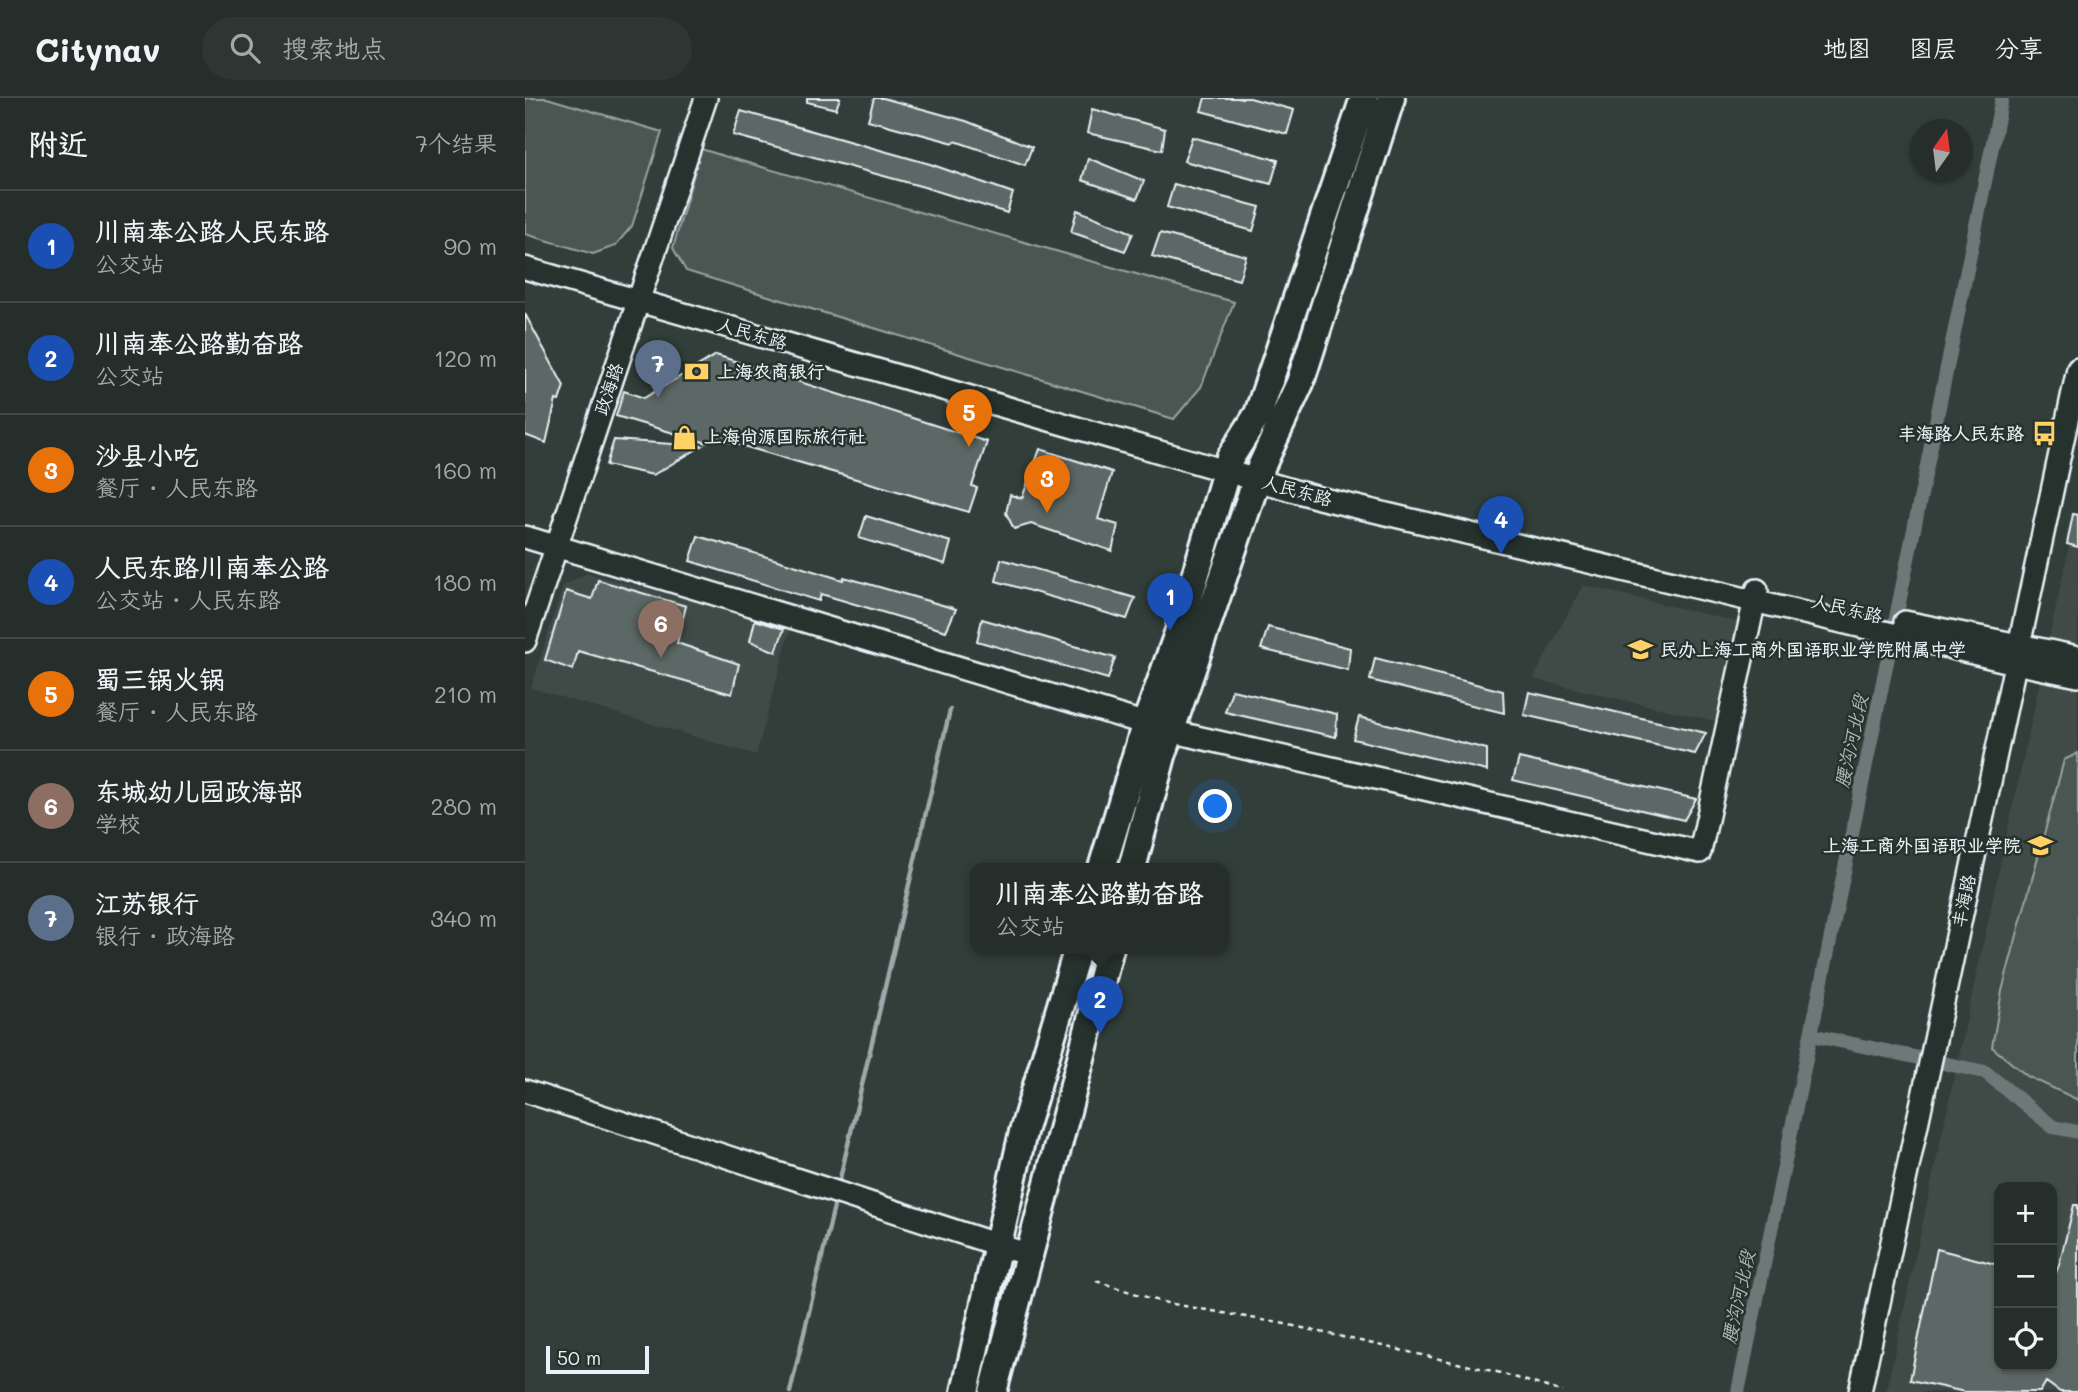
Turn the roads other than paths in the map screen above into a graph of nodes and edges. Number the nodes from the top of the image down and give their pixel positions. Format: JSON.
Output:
{"nodes":[{"id":1,"x":706,"y":98,"type":"edge"},
{"id":2,"x":1364,"y":98,"type":"edge"},
{"id":3,"x":1391,"y":98,"type":"edge"},
{"id":4,"x":525,"y":254,"type":"edge"},
{"id":5,"x":525,"y":268,"type":"edge"},
{"id":6,"x":641,"y":294,"type":"junction"},
{"id":7,"x":2078,"y":369,"type":"edge"},
{"id":8,"x":1228,"y":465,"type":"junction"},
{"id":9,"x":1259,"y":474,"type":"junction"},
{"id":10,"x":525,"y":537,"type":"edge"},
{"id":11,"x":557,"y":546,"type":"junction"},
{"id":12,"x":1756,"y":594,"type":"junction"},
{"id":13,"x":525,"y":641,"type":"edge"},
{"id":14,"x":2017,"y":654,"type":"junction"},
{"id":15,"x":2078,"y":657,"type":"edge"},
{"id":16,"x":2078,"y":676,"type":"edge"},
{"id":17,"x":1158,"y":727,"type":"junction"},
{"id":18,"x":1104,"y":863,"type":"edge"},
{"id":19,"x":1133,"y":863,"type":"edge"},
{"id":20,"x":1076,"y":954,"type":"edge"},
{"id":21,"x":1108,"y":954,"type":"edge"},
{"id":22,"x":525,"y":1091,"type":"edge"},
{"id":23,"x":998,"y":1244,"type":"junction"},
{"id":24,"x":1029,"y":1255,"type":"junction"},
{"id":25,"x":965,"y":1392,"type":"edge"},
{"id":26,"x":993,"y":1392,"type":"edge"},
{"id":27,"x":1860,"y":1392,"type":"edge"}],
"edges":[{"from":1,"to":6,"type":"street","name":"政海路"},
{"from":2,"to":8,"type":"main road"},
{"from":3,"to":9,"type":"main road"},
{"from":4,"to":6,"type":"street","name":"人民东路"},
{"from":5,"to":6,"type":"street","name":"人民东路"},
{"from":6,"to":8,"type":"street","name":"人民东路"},
{"from":6,"to":11,"type":"street","name":"政海路"},
{"from":7,"to":14,"type":"street","name":"丰海路"},
{"from":8,"to":9,"type":"street","name":"人民东路"},
{"from":8,"to":17,"type":"main road"},
{"from":9,"to":12,"type":"street","name":"人民东路"},
{"from":9,"to":17,"type":"main road"},
{"from":10,"to":11,"type":"street"},
{"from":11,"to":13,"type":"street","name":"政海路"},
{"from":11,"to":17,"type":"street"},
{"from":12,"to":14,"type":"street","name":"人民东路"},
{"from":12,"to":17,"type":"street"},
{"from":14,"to":15,"type":"street","name":"人民东路"},
{"from":14,"to":16,"type":"street","name":"人民东路"},
{"from":14,"to":27,"type":"street","name":"丰海路"},
{"from":17,"to":18,"type":"main road"},
{"from":17,"to":19,"type":"main road"},
{"from":20,"to":23,"type":"main road"},
{"from":21,"to":24,"type":"main road"},
{"from":22,"to":23,"type":"street"},
{"from":23,"to":24,"type":"street"},
{"from":23,"to":25,"type":"main road"},
{"from":24,"to":26,"type":"main road"}]}
